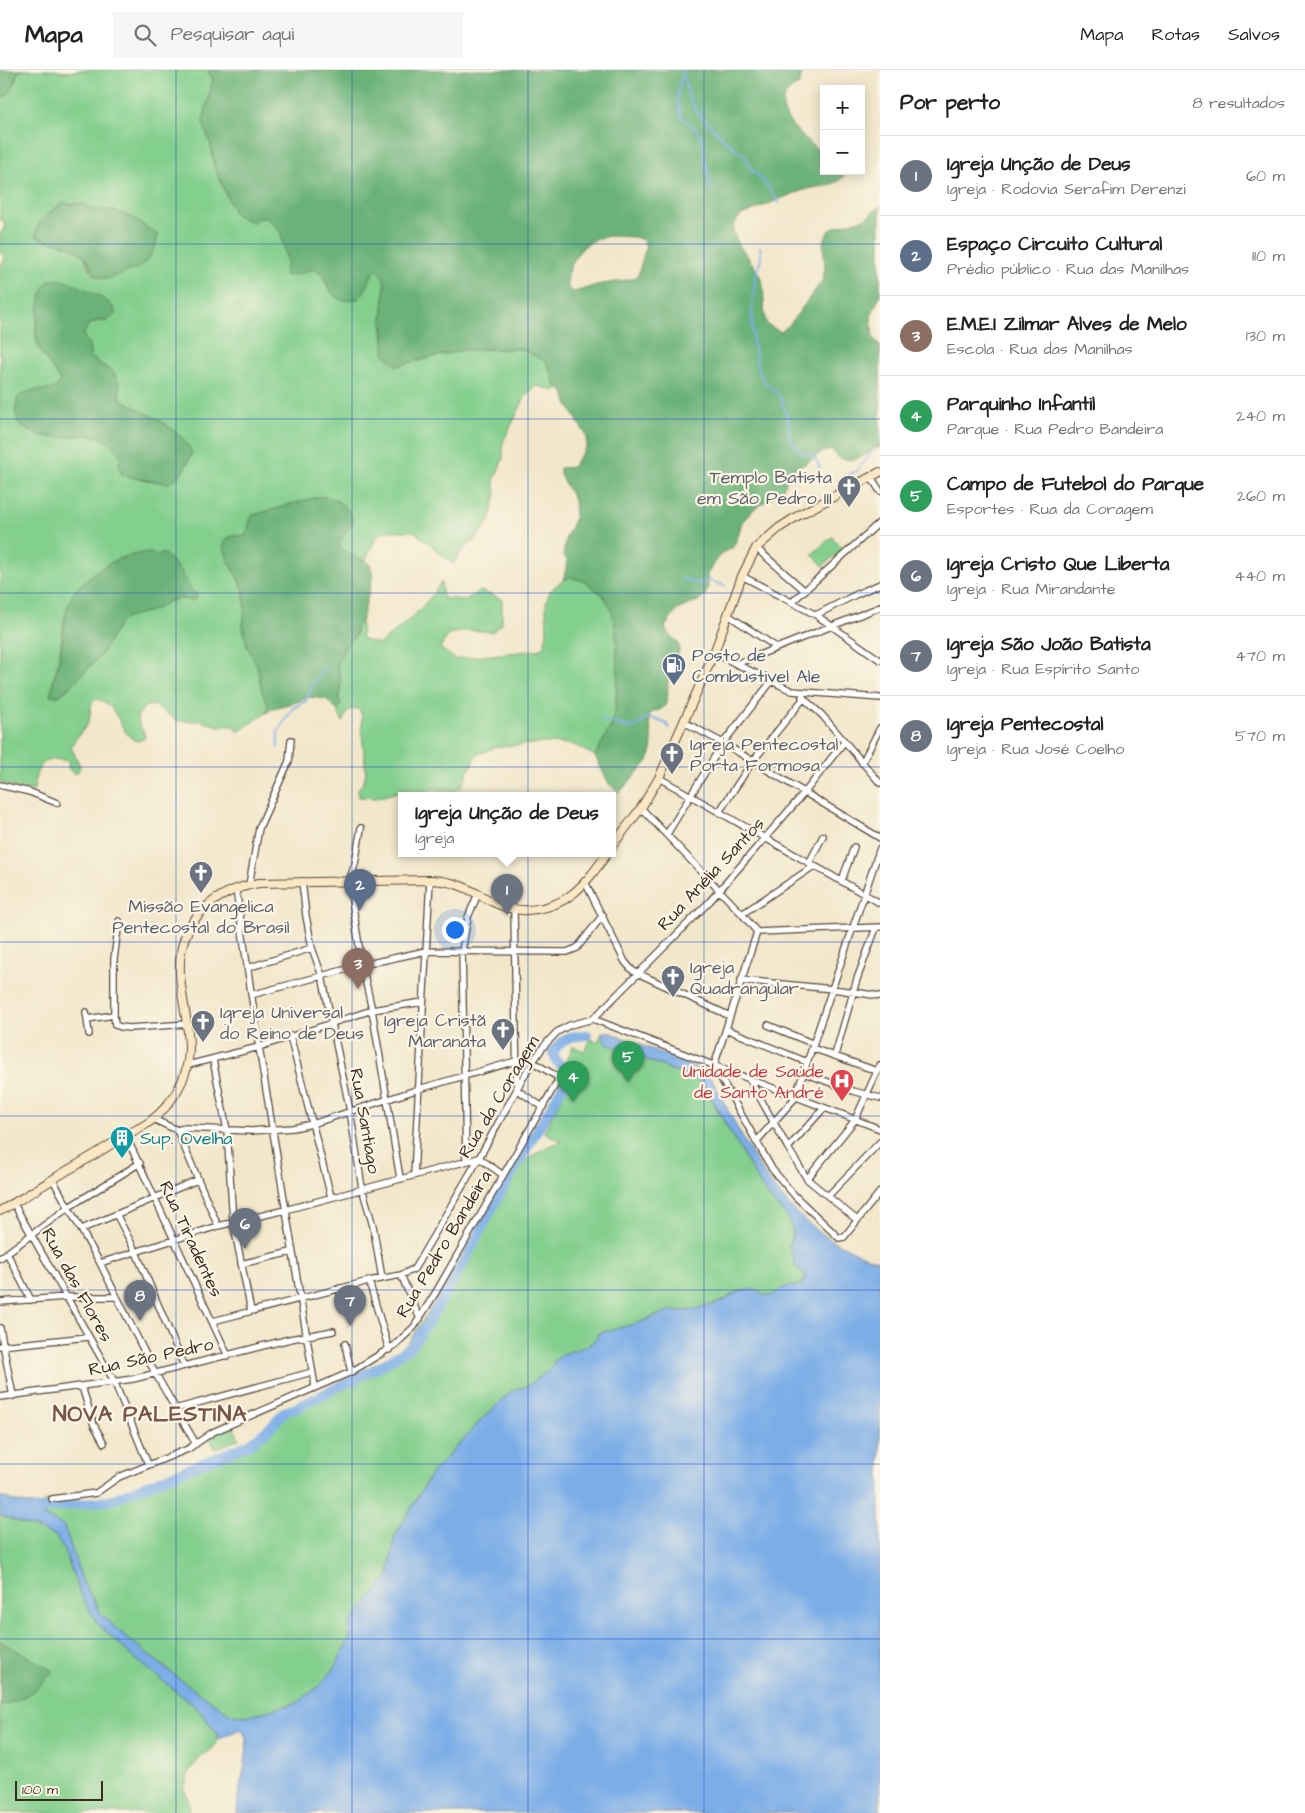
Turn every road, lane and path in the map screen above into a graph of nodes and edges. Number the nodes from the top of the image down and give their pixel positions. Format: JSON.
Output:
{"nodes":[{"id":1,"x":880,"y":472,"type":"edge"},
{"id":2,"x":871,"y":477,"type":"junction"},
{"id":3,"x":880,"y":491,"type":"edge"},
{"id":4,"x":880,"y":522,"type":"edge"},
{"id":5,"x":756,"y":548,"type":"junction"},
{"id":6,"x":742,"y":576,"type":"junction"},
{"id":7,"x":880,"y":584,"type":"edge"},
{"id":8,"x":804,"y":590,"type":"junction"},
{"id":9,"x":792,"y":602,"type":"junction"},
{"id":10,"x":880,"y":607,"type":"edge"},
{"id":11,"x":728,"y":615,"type":"junction"},
{"id":12,"x":816,"y":615,"type":"junction"},
{"id":13,"x":832,"y":626,"type":"junction"},
{"id":14,"x":776,"y":647,"type":"junction"},
{"id":15,"x":714,"y":653,"type":"junction"},
{"id":16,"x":880,"y":660,"type":"edge"},
{"id":17,"x":736,"y":664,"type":"junction"},
{"id":18,"x":771,"y":682,"type":"junction"},
{"id":19,"x":792,"y":691,"type":"junction"},
{"id":20,"x":804,"y":698,"type":"junction"},
{"id":21,"x":880,"y":698,"type":"edge"},
{"id":22,"x":684,"y":722,"type":"junction"},
{"id":23,"x":880,"y":728,"type":"edge"},
{"id":24,"x":291,"y":740,"type":"dead end"},
{"id":25,"x":844,"y":742,"type":"junction"},
{"id":26,"x":723,"y":743,"type":"junction"},
{"id":27,"x":753,"y":761,"type":"junction"},
{"id":28,"x":862,"y":763,"type":"junction"},
{"id":29,"x":659,"y":778,"type":"junction"},
{"id":30,"x":880,"y":784,"type":"edge"},
{"id":31,"x":0,"y":785,"type":"edge"},
{"id":32,"x":805,"y":792,"type":"junction"},
{"id":33,"x":690,"y":794,"type":"junction"},
{"id":34,"x":57,"y":803,"type":"dead end"},
{"id":35,"x":642,"y":808,"type":"junction"},
{"id":36,"x":719,"y":812,"type":"junction"},
{"id":37,"x":361,"y":828,"type":"dead end"},
{"id":38,"x":667,"y":834,"type":"junction"},
{"id":39,"x":823,"y":836,"type":"dead end"},
{"id":40,"x":766,"y":838,"type":"junction"},
{"id":41,"x":880,"y":838,"type":"edge"},
{"id":42,"x":616,"y":841,"type":"edge"},
{"id":43,"x":854,"y":847,"type":"dead end"},
{"id":44,"x":880,"y":848,"type":"edge"},
{"id":45,"x":604,"y":857,"type":"edge"},
{"id":46,"x":812,"y":864,"type":"junction"},
{"id":47,"x":430,"y":880,"type":"junction"},
{"id":48,"x":842,"y":880,"type":"junction"},
{"id":49,"x":302,"y":881,"type":"junction"},
{"id":50,"x":349,"y":881,"type":"junction"},
{"id":51,"x":585,"y":882,"type":"junction"},
{"id":52,"x":248,"y":885,"type":"junction"},
{"id":53,"x":236,"y":888,"type":"junction"},
{"id":54,"x":720,"y":891,"type":"junction"},
{"id":55,"x":478,"y":894,"type":"junction"},
{"id":56,"x":864,"y":894,"type":"junction"},
{"id":57,"x":880,"y":903,"type":"edge"},
{"id":58,"x":514,"y":909,"type":"junction"},
{"id":59,"x":742,"y":914,"type":"junction"},
{"id":60,"x":603,"y":915,"type":"junction"},
{"id":61,"x":119,"y":921,"type":"dead end"},
{"id":62,"x":878,"y":928,"type":"edge"},
{"id":63,"x":852,"y":929,"type":"junction"},
{"id":64,"x":757,"y":932,"type":"junction"},
{"id":65,"x":312,"y":948,"type":"junction"},
{"id":66,"x":426,"y":951,"type":"junction"},
{"id":67,"x":462,"y":951,"type":"junction"},
{"id":68,"x":515,"y":952,"type":"junction"},
{"id":69,"x":362,"y":965,"type":"junction"},
{"id":70,"x":247,"y":968,"type":"junction"},
{"id":71,"x":636,"y":974,"type":"junction"},
{"id":72,"x":322,"y":976,"type":"junction"},
{"id":73,"x":741,"y":980,"type":"junction"},
{"id":74,"x":833,"y":988,"type":"junction"},
{"id":75,"x":854,"y":992,"type":"junction"},
{"id":76,"x":251,"y":995,"type":"junction"},
{"id":77,"x":880,"y":996,"type":"edge"},
{"id":78,"x":423,"y":1002,"type":"junction"},
{"id":79,"x":372,"y":1010,"type":"junction"},
{"id":80,"x":114,"y":1015,"type":"junction"},
{"id":81,"x":730,"y":1016,"type":"junction"},
{"id":82,"x":593,"y":1019,"type":"junction"},
{"id":83,"x":331,"y":1023,"type":"junction"},
{"id":84,"x":768,"y":1025,"type":"dead end"},
{"id":85,"x":188,"y":1026,"type":"junction"},
{"id":86,"x":726,"y":1029,"type":"junction"},
{"id":87,"x":89,"y":1034,"type":"dead end"},
{"id":88,"x":290,"y":1036,"type":"junction"},
{"id":89,"x":813,"y":1046,"type":"junction"},
{"id":90,"x":259,"y":1047,"type":"junction"},
{"id":91,"x":835,"y":1055,"type":"junction"},
{"id":92,"x":213,"y":1060,"type":"junction"},
{"id":93,"x":533,"y":1062,"type":"junction"},
{"id":94,"x":807,"y":1062,"type":"junction"},
{"id":95,"x":516,"y":1063,"type":"junction"},
{"id":96,"x":188,"y":1066,"type":"junction"},
{"id":97,"x":714,"y":1066,"type":"junction"},
{"id":98,"x":879,"y":1068,"type":"edge"},
{"id":99,"x":526,"y":1073,"type":"junction"},
{"id":100,"x":804,"y":1073,"type":"junction"},
{"id":101,"x":465,"y":1077,"type":"junction"},
{"id":102,"x":750,"y":1080,"type":"junction"},
{"id":103,"x":419,"y":1090,"type":"junction"},
{"id":104,"x":517,"y":1090,"type":"junction"},
{"id":105,"x":867,"y":1094,"type":"junction"},
{"id":106,"x":795,"y":1098,"type":"junction"},
{"id":107,"x":880,"y":1098,"type":"edge"},
{"id":108,"x":386,"y":1100,"type":"junction"},
{"id":109,"x":542,"y":1107,"type":"junction"},
{"id":110,"x":824,"y":1108,"type":"junction"},
{"id":111,"x":350,"y":1112,"type":"junction"},
{"id":112,"x":153,"y":1120,"type":"junction"},
{"id":113,"x":855,"y":1120,"type":"junction"},
{"id":114,"x":774,"y":1121,"type":"junction"},
{"id":115,"x":312,"y":1124,"type":"junction"},
{"id":116,"x":880,"y":1129,"type":"edge"},
{"id":117,"x":177,"y":1130,"type":"junction"},
{"id":118,"x":227,"y":1130,"type":"junction"},
{"id":119,"x":273,"y":1130,"type":"junction"},
{"id":120,"x":126,"y":1136,"type":"junction"},
{"id":121,"x":756,"y":1142,"type":"junction"},
{"id":122,"x":880,"y":1142,"type":"edge"},
{"id":123,"x":788,"y":1148,"type":"junction"},
{"id":124,"x":480,"y":1158,"type":"junction"},
{"id":125,"x":466,"y":1161,"type":"junction"},
{"id":126,"x":140,"y":1163,"type":"junction"},
{"id":127,"x":414,"y":1175,"type":"junction"},
{"id":128,"x":503,"y":1175,"type":"junction"},
{"id":129,"x":400,"y":1178,"type":"junction"},
{"id":130,"x":807,"y":1179,"type":"junction"},
{"id":131,"x":54,"y":1180,"type":"junction"},
{"id":132,"x":197,"y":1180,"type":"junction"},
{"id":133,"x":362,"y":1188,"type":"junction"},
{"id":134,"x":880,"y":1192,"type":"edge"},
{"id":135,"x":828,"y":1196,"type":"junction"},
{"id":136,"x":331,"y":1197,"type":"junction"},
{"id":137,"x":156,"y":1198,"type":"junction"},
{"id":138,"x":14,"y":1204,"type":"junction"},
{"id":139,"x":69,"y":1207,"type":"junction"},
{"id":140,"x":285,"y":1210,"type":"junction"},
{"id":141,"x":0,"y":1212,"type":"edge"},
{"id":142,"x":116,"y":1214,"type":"junction"},
{"id":143,"x":858,"y":1220,"type":"junction"},
{"id":144,"x":233,"y":1222,"type":"junction"},
{"id":145,"x":218,"y":1226,"type":"junction"},
{"id":146,"x":82,"y":1228,"type":"junction"},
{"id":147,"x":32,"y":1234,"type":"junction"},
{"id":148,"x":175,"y":1239,"type":"junction"},
{"id":149,"x":136,"y":1252,"type":"junction"},
{"id":150,"x":292,"y":1252,"type":"junction"},
{"id":151,"x":7,"y":1253,"type":"junction"},
{"id":152,"x":0,"y":1258,"type":"edge"},
{"id":153,"x":100,"y":1263,"type":"junction"},
{"id":154,"x":241,"y":1264,"type":"junction"},
{"id":155,"x":401,"y":1275,"type":"junction"},
{"id":156,"x":382,"y":1278,"type":"junction"},
{"id":157,"x":369,"y":1281,"type":"junction"},
{"id":158,"x":340,"y":1288,"type":"junction"},
{"id":159,"x":66,"y":1297,"type":"junction"},
{"id":160,"x":116,"y":1297,"type":"junction"},
{"id":161,"x":299,"y":1298,"type":"junction"},
{"id":162,"x":31,"y":1300,"type":"junction"},
{"id":163,"x":0,"y":1302,"type":"edge"},
{"id":164,"x":343,"y":1308,"type":"dead end"},
{"id":165,"x":251,"y":1311,"type":"junction"},
{"id":166,"x":420,"y":1319,"type":"junction"},
{"id":167,"x":213,"y":1320,"type":"junction"},
{"id":168,"x":0,"y":1328,"type":"edge"},
{"id":169,"x":333,"y":1331,"type":"dead end"},
{"id":170,"x":306,"y":1336,"type":"junction"},
{"id":171,"x":88,"y":1337,"type":"junction"},
{"id":172,"x":345,"y":1344,"type":"dead end"},
{"id":173,"x":2,"y":1345,"type":"edge"},
{"id":174,"x":389,"y":1350,"type":"junction"},
{"id":175,"x":228,"y":1356,"type":"junction"},
{"id":176,"x":184,"y":1366,"type":"junction"},
{"id":177,"x":312,"y":1372,"type":"junction"},
{"id":178,"x":351,"y":1372,"type":"junction"},
{"id":179,"x":155,"y":1373,"type":"junction"},
{"id":180,"x":114,"y":1382,"type":"junction"},
{"id":181,"x":82,"y":1386,"type":"junction"},
{"id":182,"x":315,"y":1388,"type":"junction"},
{"id":183,"x":13,"y":1396,"type":"junction"},
{"id":184,"x":0,"y":1397,"type":"edge"},
{"id":185,"x":175,"y":1409,"type":"junction"},
{"id":186,"x":104,"y":1442,"type":"dead end"},
{"id":187,"x":196,"y":1444,"type":"junction"},
{"id":188,"x":148,"y":1464,"type":"junction"},
{"id":189,"x":52,"y":1499,"type":"dead end"}],
"edges":[{"from":1,"to":2,"type":"main road"},
{"from":2,"to":3,"type":"street"},
{"from":2,"to":5,"type":"main road"},
{"from":4,"to":8,"type":"street"},
{"from":5,"to":6,"type":"main road"},
{"from":5,"to":8,"type":"street"},
{"from":6,"to":9,"type":"street"},
{"from":6,"to":11,"type":"main road"},
{"from":7,"to":12,"type":"street"},
{"from":8,"to":9,"type":"street"},
{"from":9,"to":12,"type":"street"},
{"from":10,"to":13,"type":"street"},
{"from":11,"to":14,"type":"street"},
{"from":11,"to":15,"type":"main road"},
{"from":12,"to":13,"type":"street"},
{"from":13,"to":14,"type":"street"},
{"from":13,"to":16,"type":"street"},
{"from":14,"to":17,"type":"street"},
{"from":15,"to":17,"type":"street"},
{"from":15,"to":22,"type":"main road"},
{"from":17,"to":18,"type":"street"},
{"from":18,"to":19,"type":"street"},
{"from":18,"to":26,"type":"street"},
{"from":19,"to":20,"type":"street"},
{"from":19,"to":21,"type":"street"},
{"from":20,"to":25,"type":"street"},
{"from":20,"to":27,"type":"street"},
{"from":22,"to":26,"type":"street"},
{"from":22,"to":29,"type":"main road"},
{"from":23,"to":28,"type":"street"},
{"from":24,"to":52,"type":"street"},
{"from":25,"to":28,"type":"street"},
{"from":25,"to":32,"type":"street","name":"Rua Anélia Santos"},
{"from":26,"to":27,"type":"street"},
{"from":26,"to":33,"type":"street"},
{"from":27,"to":32,"type":"street"},
{"from":27,"to":36,"type":"street"},
{"from":28,"to":30,"type":"street"},
{"from":29,"to":33,"type":"street"},
{"from":29,"to":35,"type":"main road"},
{"from":31,"to":34,"type":"street"},
{"from":32,"to":40,"type":"street","name":"Rua Anélia Santos"},
{"from":32,"to":41,"type":"street"},
{"from":33,"to":36,"type":"street"},
{"from":33,"to":38,"type":"street"},
{"from":35,"to":38,"type":"street"},
{"from":35,"to":42,"type":"main road"},
{"from":36,"to":40,"type":"street"},
{"from":37,"to":50,"type":"street"},
{"from":38,"to":54,"type":"street"},
{"from":39,"to":46,"type":"street"},
{"from":40,"to":46,"type":"street"},
{"from":40,"to":54,"type":"street","name":"Rua Anélia Santos"},
{"from":43,"to":48,"type":"street"},
{"from":44,"to":56,"type":"street"},
{"from":45,"to":51,"type":"main road"},
{"from":46,"to":48,"type":"street"},
{"from":46,"to":59,"type":"street"},
{"from":47,"to":50,"type":"main road"},
{"from":47,"to":55,"type":"main road"},
{"from":47,"to":66,"type":"street"},
{"from":48,"to":56,"type":"street"},
{"from":49,"to":50,"type":"main road"},
{"from":49,"to":52,"type":"main road"},
{"from":49,"to":65,"type":"street","name":"Rua Santiago"},
{"from":50,"to":69,"type":"street"},
{"from":51,"to":58,"type":"main road"},
{"from":51,"to":60,"type":"street"},
{"from":52,"to":53,"type":"main road"},
{"from":53,"to":70,"type":"street"},
{"from":53,"to":85,"type":"main road"},
{"from":54,"to":59,"type":"street"},
{"from":54,"to":71,"type":"street","name":"Rua Anélia Santos"},
{"from":55,"to":58,"type":"main road"},
{"from":55,"to":67,"type":"street"},
{"from":56,"to":57,"type":"street"},
{"from":56,"to":63,"type":"street"},
{"from":58,"to":68,"type":"street"},
{"from":59,"to":64,"type":"street"},
{"from":60,"to":68,"type":"street"},
{"from":60,"to":71,"type":"street"},
{"from":61,"to":80,"type":"street"},
{"from":62,"to":63,"type":"street"},
{"from":62,"to":75,"type":"street"},
{"from":63,"to":64,"type":"street"},
{"from":63,"to":74,"type":"street"},
{"from":64,"to":73,"type":"street"},
{"from":65,"to":70,"type":"street"},
{"from":65,"to":72,"type":"street","name":"Rua Santiago"},
{"from":66,"to":67,"type":"street"},
{"from":66,"to":69,"type":"street"},
{"from":66,"to":78,"type":"street"},
{"from":67,"to":68,"type":"street"},
{"from":67,"to":101,"type":"street"},
{"from":68,"to":95,"type":"street"},
{"from":69,"to":72,"type":"street"},
{"from":69,"to":79,"type":"street"},
{"from":70,"to":76,"type":"street"},
{"from":71,"to":81,"type":"street"},
{"from":71,"to":82,"type":"street","name":"Rua Anélia Santos"},
{"from":72,"to":76,"type":"street"},
{"from":72,"to":83,"type":"street","name":"Rua Santiago"},
{"from":73,"to":74,"type":"street"},
{"from":73,"to":81,"type":"street"},
{"from":74,"to":75,"type":"street"},
{"from":74,"to":89,"type":"street"},
{"from":75,"to":77,"type":"street"},
{"from":75,"to":91,"type":"street"},
{"from":76,"to":90,"type":"street"},
{"from":78,"to":79,"type":"street"},
{"from":78,"to":103,"type":"street"},
{"from":79,"to":83,"type":"street"},
{"from":79,"to":108,"type":"street"},
{"from":80,"to":85,"type":"street"},
{"from":80,"to":87,"type":"street"},
{"from":81,"to":86,"type":"street"},
{"from":82,"to":93,"type":"street","name":"Rua da Coragem"},
{"from":82,"to":97,"type":"street"},
{"from":83,"to":88,"type":"street"},
{"from":83,"to":111,"type":"street","name":"Rua Santiago"},
{"from":84,"to":89,"type":"street"},
{"from":85,"to":96,"type":"main road"},
{"from":86,"to":94,"type":"street"},
{"from":86,"to":97,"type":"street"},
{"from":88,"to":90,"type":"street"},
{"from":88,"to":115,"type":"street"},
{"from":89,"to":91,"type":"street"},
{"from":89,"to":94,"type":"street"},
{"from":90,"to":92,"type":"street"},
{"from":90,"to":119,"type":"street"},
{"from":91,"to":98,"type":"street"},
{"from":92,"to":96,"type":"street"},
{"from":92,"to":118,"type":"street"},
{"from":93,"to":99,"type":"street","name":"Rua da Coragem"},
{"from":93,"to":109,"type":"street","name":"Rua Pedro Bandeira"},
{"from":94,"to":100,"type":"street"},
{"from":95,"to":99,"type":"street"},
{"from":95,"to":101,"type":"street"},
{"from":95,"to":104,"type":"street"},
{"from":96,"to":112,"type":"main road"},
{"from":97,"to":102,"type":"street"},
{"from":97,"to":121,"type":"street"},
{"from":98,"to":105,"type":"street"},
{"from":99,"to":104,"type":"street","name":"Rua da Coragem"},
{"from":100,"to":105,"type":"street"},
{"from":100,"to":106,"type":"street"},
{"from":101,"to":103,"type":"street"},
{"from":101,"to":125,"type":"street"},
{"from":102,"to":106,"type":"street"},
{"from":102,"to":114,"type":"street"},
{"from":103,"to":108,"type":"street"},
{"from":103,"to":127,"type":"street"},
{"from":104,"to":109,"type":"street"},
{"from":104,"to":124,"type":"street","name":"Rua da Coragem"},
{"from":105,"to":107,"type":"street"},
{"from":105,"to":113,"type":"street"},
{"from":106,"to":110,"type":"street"},
{"from":106,"to":114,"type":"street"},
{"from":108,"to":111,"type":"street"},
{"from":108,"to":129,"type":"street"},
{"from":109,"to":128,"type":"street","name":"Rua Pedro Bandeira"},
{"from":110,"to":113,"type":"street"},
{"from":110,"to":123,"type":"street"},
{"from":111,"to":115,"type":"street"},
{"from":111,"to":133,"type":"street","name":"Rua Santiago"},
{"from":112,"to":117,"type":"street"},
{"from":112,"to":120,"type":"main road"},
{"from":113,"to":116,"type":"street"},
{"from":113,"to":130,"type":"street"},
{"from":114,"to":121,"type":"street"},
{"from":114,"to":123,"type":"street"},
{"from":115,"to":119,"type":"street"},
{"from":115,"to":136,"type":"street"},
{"from":117,"to":118,"type":"street"},
{"from":117,"to":132,"type":"street"},
{"from":118,"to":119,"type":"street"},
{"from":118,"to":144,"type":"street"},
{"from":119,"to":140,"type":"street"},
{"from":120,"to":126,"type":"street","name":"Rua Tiradentes"},
{"from":120,"to":131,"type":"main road"},
{"from":121,"to":143,"type":"street"},
{"from":122,"to":135,"type":"street"},
{"from":123,"to":130,"type":"street"},
{"from":124,"to":125,"type":"street"},
{"from":124,"to":128,"type":"street"},
{"from":124,"to":155,"type":"street","name":"Rua da Coragem"},
{"from":125,"to":127,"type":"street"},
{"from":126,"to":137,"type":"street","name":"Rua Tiradentes"},
{"from":126,"to":139,"type":"street"},
{"from":127,"to":129,"type":"street"},
{"from":128,"to":166,"type":"street","name":"Rua Pedro Bandeira"},
{"from":129,"to":133,"type":"street"},
{"from":130,"to":135,"type":"street"},
{"from":131,"to":138,"type":"main road"},
{"from":131,"to":139,"type":"street"},
{"from":132,"to":137,"type":"street"},
{"from":132,"to":145,"type":"street"},
{"from":133,"to":136,"type":"street"},
{"from":133,"to":156,"type":"street","name":"Rua Santiago"},
{"from":134,"to":143,"type":"street"},
{"from":135,"to":143,"type":"street"},
{"from":136,"to":140,"type":"street"},
{"from":137,"to":142,"type":"street"},
{"from":137,"to":148,"type":"street","name":"Rua Tiradentes"},
{"from":138,"to":141,"type":"main road"},
{"from":138,"to":147,"type":"street","name":"Rua das Flores"},
{"from":139,"to":146,"type":"street"},
{"from":139,"to":147,"type":"street"},
{"from":140,"to":144,"type":"street"},
{"from":140,"to":150,"type":"street"},
{"from":142,"to":146,"type":"street"},
{"from":142,"to":149,"type":"street"},
{"from":144,"to":145,"type":"street"},
{"from":144,"to":154,"type":"street"},
{"from":145,"to":148,"type":"street"},
{"from":146,"to":153,"type":"street"},
{"from":147,"to":151,"type":"street"},
{"from":147,"to":159,"type":"street","name":"Rua das Flores"},
{"from":148,"to":149,"type":"street"},
{"from":148,"to":167,"type":"street","name":"Rua Tiradentes"},
{"from":149,"to":153,"type":"street"},
{"from":149,"to":176,"type":"street"},
{"from":150,"to":154,"type":"street"},
{"from":150,"to":161,"type":"street"},
{"from":151,"to":152,"type":"street"},
{"from":151,"to":162,"type":"street"},
{"from":153,"to":160,"type":"street"},
{"from":154,"to":165,"type":"street"},
{"from":155,"to":156,"type":"street","name":"Rua da Coragem"},
{"from":155,"to":166,"type":"street"},
{"from":156,"to":157,"type":"street","name":"Rua da Coragem"},
{"from":157,"to":158,"type":"street","name":"Rua da Coragem"},
{"from":157,"to":174,"type":"street"},
{"from":158,"to":161,"type":"street","name":"Rua da Coragem"},
{"from":158,"to":164,"type":"street"},
{"from":159,"to":160,"type":"street"},
{"from":159,"to":162,"type":"street"},
{"from":159,"to":171,"type":"street","name":"Rua das Flores"},
{"from":160,"to":179,"type":"street"},
{"from":161,"to":165,"type":"street","name":"Rua da Coragem"},
{"from":161,"to":170,"type":"street"},
{"from":162,"to":163,"type":"street"},
{"from":165,"to":167,"type":"street","name":"Rua da Coragem"},
{"from":166,"to":174,"type":"street","name":"Rua Pedro Bandeira"},
{"from":167,"to":175,"type":"street","name":"Rua Tiradentes"},
{"from":168,"to":173,"type":"street"},
{"from":169,"to":170,"type":"street","name":"Rua São Pedro"},
{"from":170,"to":175,"type":"street","name":"Rua São Pedro"},
{"from":170,"to":177,"type":"street"},
{"from":171,"to":173,"type":"street"},
{"from":171,"to":180,"type":"street","name":"Rua das Flores"},
{"from":172,"to":178,"type":"street"},
{"from":173,"to":183,"type":"street"},
{"from":174,"to":178,"type":"street","name":"Rua Pedro Bandeira"},
{"from":175,"to":176,"type":"street","name":"Rua São Pedro"},
{"from":176,"to":179,"type":"street","name":"Rua São Pedro"},
{"from":177,"to":182,"type":"street"},
{"from":177,"to":185,"type":"street"},
{"from":178,"to":182,"type":"street","name":"Rua Pedro Bandeira"},
{"from":179,"to":180,"type":"street","name":"Rua São Pedro"},
{"from":179,"to":185,"type":"street"},
{"from":180,"to":181,"type":"street","name":"Rua São Pedro"},
{"from":180,"to":188,"type":"street","name":"Rua das Flores"},
{"from":181,"to":183,"type":"street","name":"Rua São Pedro"},
{"from":181,"to":186,"type":"street"},
{"from":182,"to":187,"type":"street","name":"Rua Pedro Bandeira"},
{"from":183,"to":184,"type":"street","name":"Rua São Pedro"},
{"from":185,"to":187,"type":"street"},
{"from":187,"to":188,"type":"street","name":"Rua Pedro Bandeira"},
{"from":188,"to":189,"type":"street","name":"Rua Pedro Bandeira"}]}
